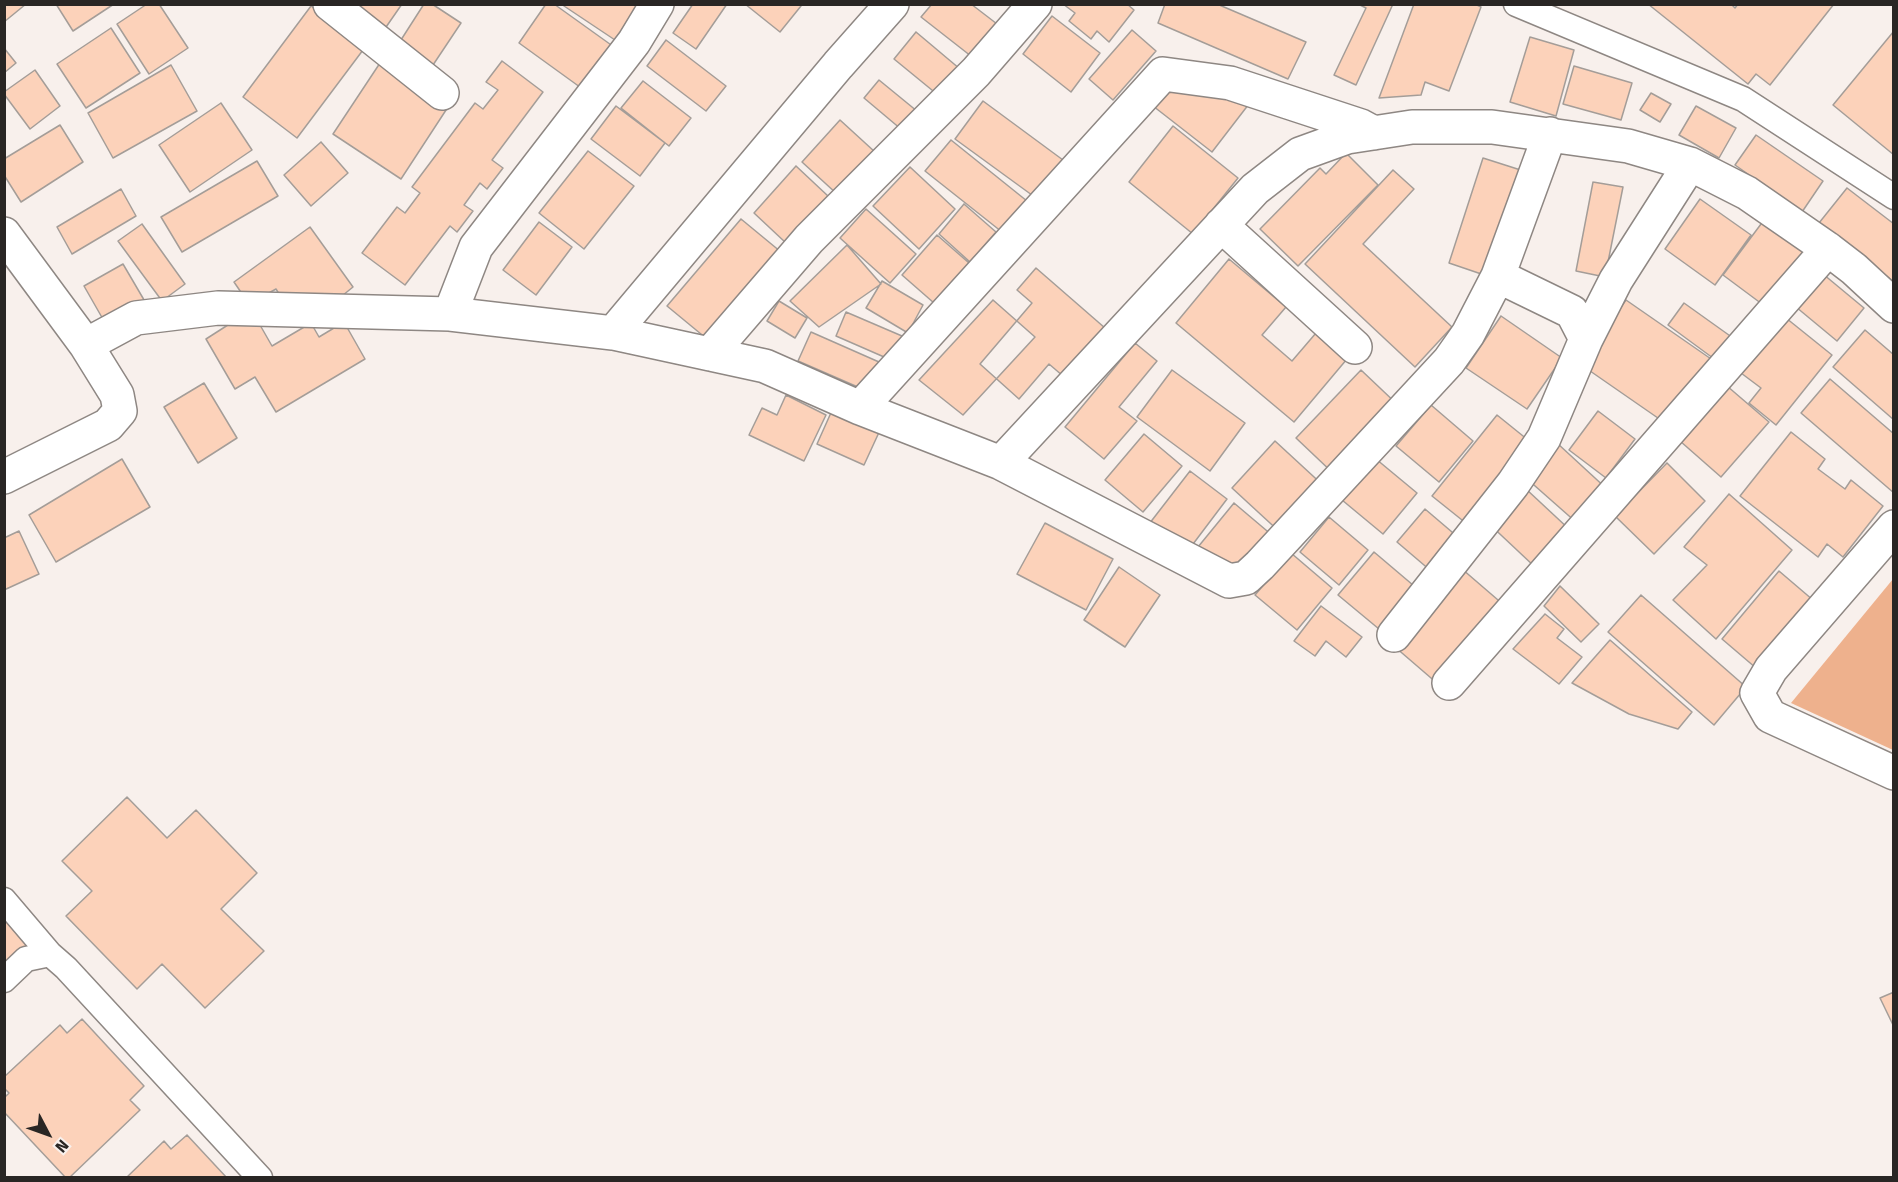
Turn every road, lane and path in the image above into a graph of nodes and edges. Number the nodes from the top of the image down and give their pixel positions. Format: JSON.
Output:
{"nodes":[{"id":1,"x":330,"y":4,"type":"edge"},
{"id":2,"x":657,"y":4,"type":"edge"},
{"id":3,"x":892,"y":4,"type":"edge"},
{"id":4,"x":1035,"y":4,"type":"edge"},
{"id":5,"x":1516,"y":4,"type":"edge"},
{"id":6,"x":442,"y":93,"type":"dead end"},
{"id":7,"x":1374,"y":133,"type":"junction"},
{"id":8,"x":1550,"y":134,"type":"junction"},
{"id":9,"x":1690,"y":164,"type":"junction"},
{"id":10,"x":1893,"y":197,"type":"edge"},
{"id":11,"x":1221,"y":225,"type":"junction"},
{"id":12,"x":4,"y":234,"type":"edge"},
{"id":13,"x":1828,"y":249,"type":"junction"},
{"id":14,"x":1498,"y":276,"type":"junction"},
{"id":15,"x":1893,"y":306,"type":"edge"},
{"id":16,"x":450,"y":314,"type":"junction"},
{"id":17,"x":613,"y":333,"type":"junction"},
{"id":18,"x":1586,"y":339,"type":"junction"},
{"id":19,"x":86,"y":345,"type":"junction"},
{"id":20,"x":1355,"y":347,"type":"dead end"},
{"id":21,"x":710,"y":354,"type":"junction"},
{"id":22,"x":860,"y":408,"type":"junction"},
{"id":23,"x":1001,"y":463,"type":"junction"},
{"id":24,"x":4,"y":477,"type":"edge"},
{"id":25,"x":1893,"y":527,"type":"edge"},
{"id":26,"x":1394,"y":635,"type":"dead end"},
{"id":27,"x":1449,"y":683,"type":"dead end"},
{"id":28,"x":1893,"y":773,"type":"edge"},
{"id":29,"x":4,"y":900,"type":"edge"},
{"id":30,"x":50,"y":954,"type":"junction"},
{"id":31,"x":4,"y":980,"type":"edge"},
{"id":32,"x":260,"y":1178,"type":"edge"}],
"edges":[{"from":1,"to":6,"type":"street"},
{"from":2,"to":16,"type":"street"},
{"from":3,"to":17,"type":"street"},
{"from":4,"to":21,"type":"street"},
{"from":5,"to":10,"type":"lane"},
{"from":7,"to":8,"type":"street"},
{"from":7,"to":11,"type":"street"},
{"from":7,"to":22,"type":"street"},
{"from":8,"to":9,"type":"street"},
{"from":8,"to":14,"type":"street"},
{"from":9,"to":13,"type":"street"},
{"from":9,"to":18,"type":"street"},
{"from":11,"to":20,"type":"street"},
{"from":11,"to":23,"type":"street"},
{"from":12,"to":19,"type":"street"},
{"from":13,"to":15,"type":"street"},
{"from":13,"to":27,"type":"street"},
{"from":14,"to":18,"type":"street"},
{"from":14,"to":23,"type":"street"},
{"from":16,"to":17,"type":"street"},
{"from":16,"to":19,"type":"street"},
{"from":17,"to":21,"type":"street"},
{"from":18,"to":26,"type":"street"},
{"from":19,"to":24,"type":"street"},
{"from":21,"to":22,"type":"street"},
{"from":22,"to":23,"type":"street"},
{"from":25,"to":28,"type":"street"},
{"from":29,"to":30,"type":"lane"},
{"from":30,"to":31,"type":"lane"},
{"from":30,"to":32,"type":"lane"}]}
